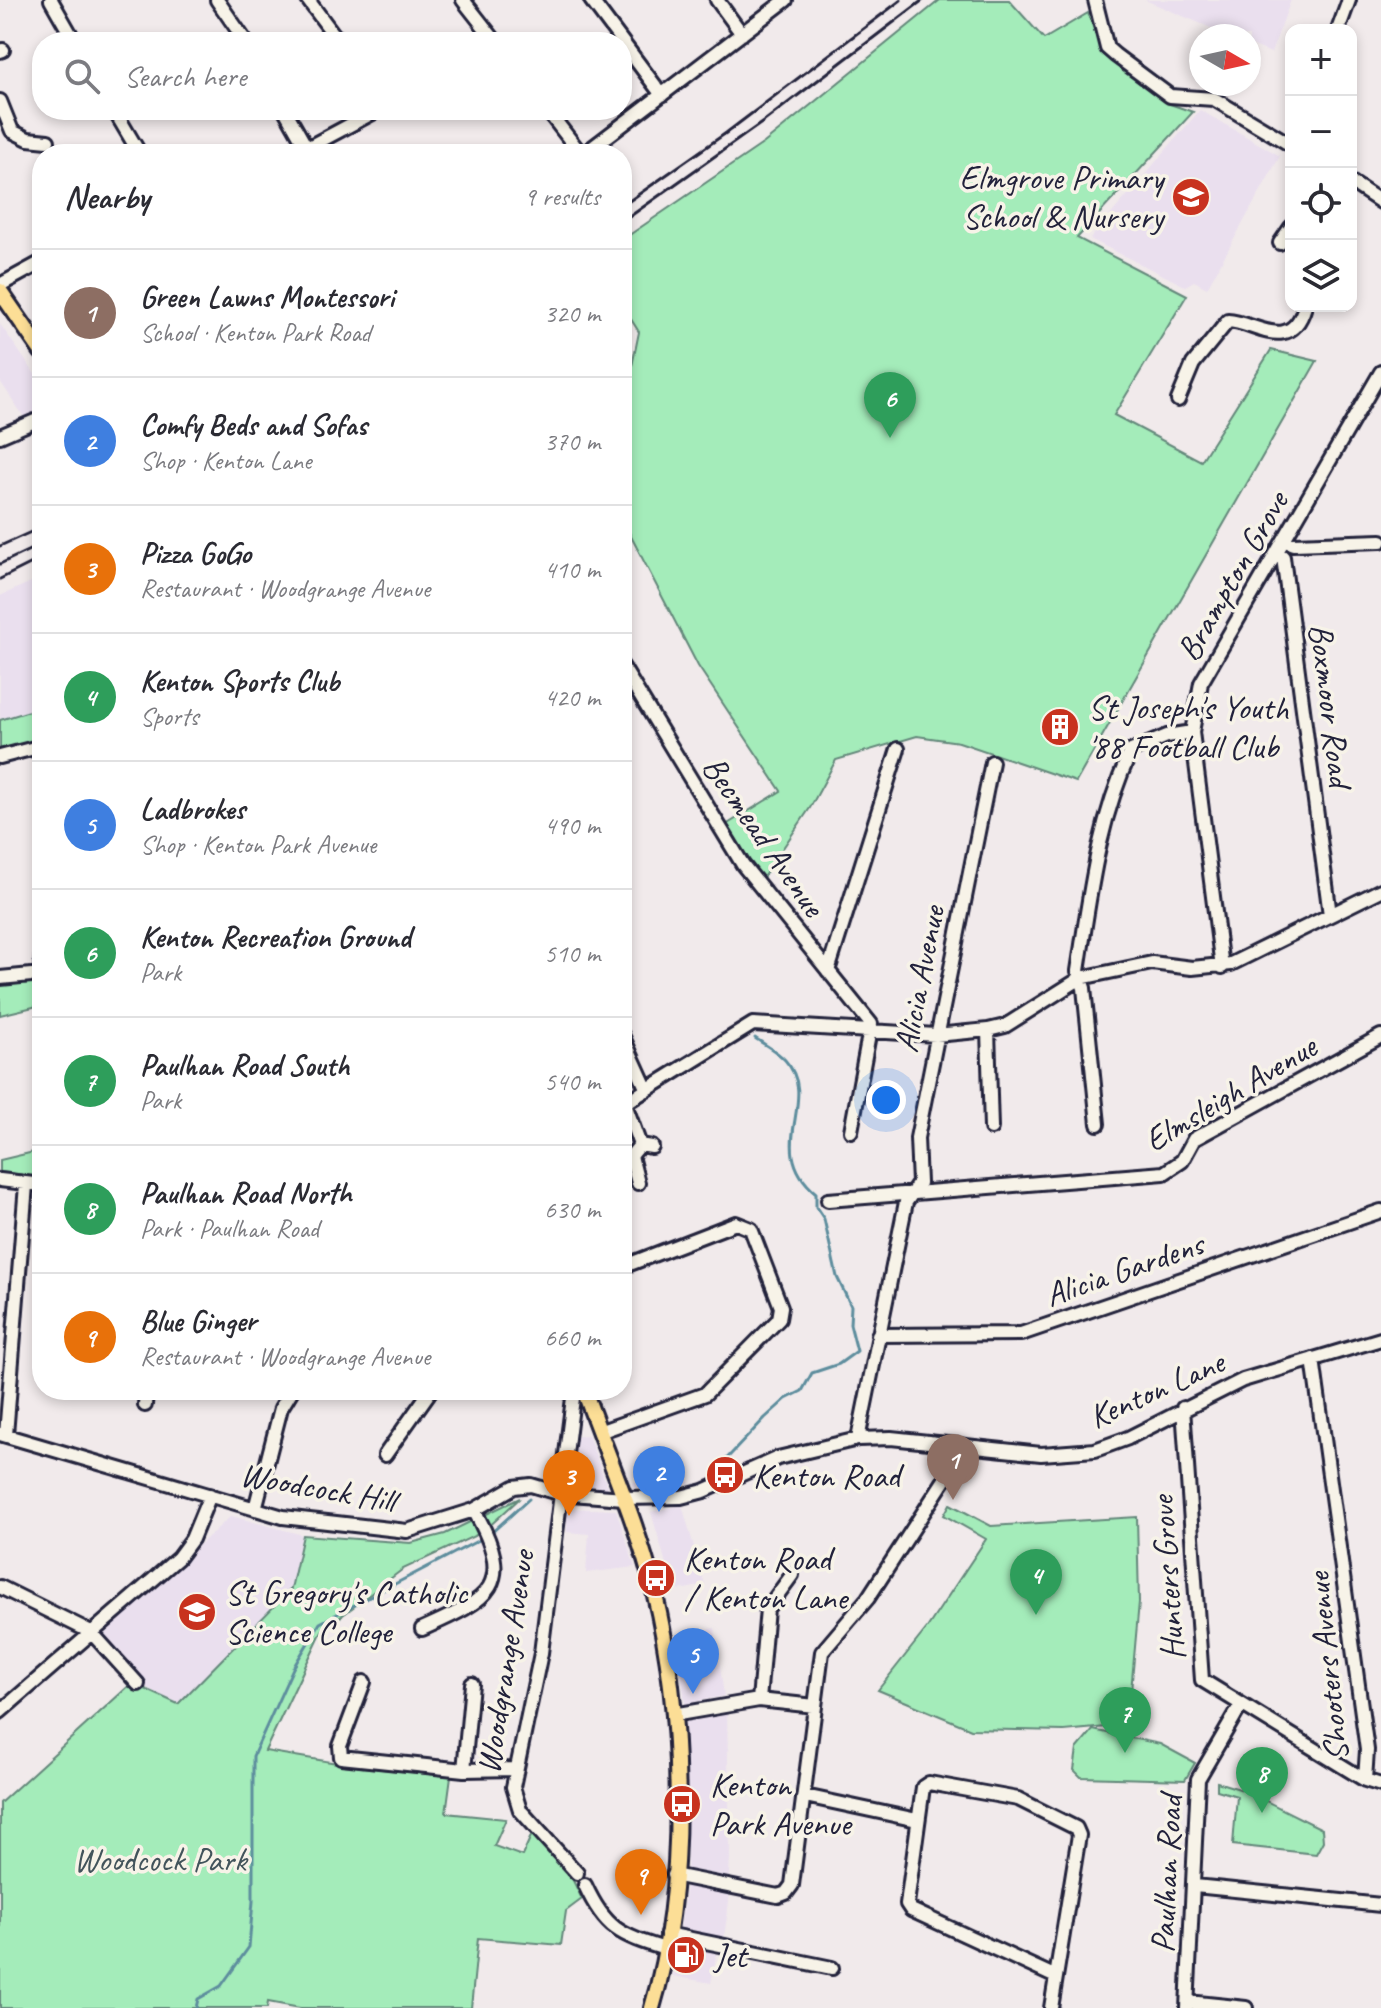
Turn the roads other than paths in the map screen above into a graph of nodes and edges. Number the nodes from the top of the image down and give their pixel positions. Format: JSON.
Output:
{"nodes":[{"id":1,"x":51,"y":0,"type":"edge"},
{"id":2,"x":217,"y":0,"type":"edge"},
{"id":3,"x":308,"y":0,"type":"edge"},
{"id":4,"x":463,"y":0,"type":"edge"},
{"id":5,"x":591,"y":0,"type":"edge"},
{"id":6,"x":717,"y":0,"type":"edge"},
{"id":7,"x":786,"y":0,"type":"edge"},
{"id":8,"x":1095,"y":0,"type":"edge"},
{"id":9,"x":1349,"y":0,"type":"edge"},
{"id":10,"x":1340,"y":24,"type":"edge"},
{"id":11,"x":69,"y":32,"type":"edge"},
{"id":12,"x":239,"y":32,"type":"edge"},
{"id":13,"x":332,"y":32,"type":"edge"},
{"id":14,"x":488,"y":32,"type":"edge"},
{"id":15,"x":615,"y":32,"type":"edge"},
{"id":16,"x":742,"y":34,"type":"junction"},
{"id":17,"x":632,"y":55,"type":"edge"},
{"id":18,"x":662,"y":95,"type":"junction"},
{"id":19,"x":0,"y":101,"type":"edge"},
{"id":20,"x":632,"y":117,"type":"edge"},
{"id":21,"x":120,"y":120,"type":"edge"},
{"id":22,"x":291,"y":120,"type":"edge"},
{"id":23,"x":361,"y":120,"type":"edge"},
{"id":24,"x":555,"y":120,"type":"edge"},
{"id":25,"x":628,"y":120,"type":"edge"},
{"id":26,"x":48,"y":141,"type":"dead end"},
{"id":27,"x":1285,"y":141,"type":"edge"},
{"id":28,"x":134,"y":144,"type":"edge"},
{"id":29,"x":304,"y":144,"type":"edge"},
{"id":30,"x":320,"y":144,"type":"edge"},
{"id":31,"x":574,"y":144,"type":"edge"},
{"id":32,"x":596,"y":144,"type":"edge"},
{"id":33,"x":1357,"y":188,"type":"edge"},
{"id":34,"x":1381,"y":202,"type":"edge"},
{"id":35,"x":1285,"y":236,"type":"edge"},
{"id":36,"x":1280,"y":243,"type":"dead end"},
{"id":37,"x":32,"y":267,"type":"edge"},
{"id":38,"x":0,"y":285,"type":"edge"},
{"id":39,"x":0,"y":291,"type":"edge"},
{"id":40,"x":1302,"y":312,"type":"edge"},
{"id":41,"x":32,"y":337,"type":"edge"},
{"id":42,"x":1381,"y":372,"type":"edge"},
{"id":43,"x":1178,"y":400,"type":"dead end"},
{"id":44,"x":32,"y":422,"type":"edge"},
{"id":45,"x":0,"y":436,"type":"edge"},
{"id":46,"x":1381,"y":541,"type":"edge"},
{"id":47,"x":1282,"y":546,"type":"junction"},
{"id":48,"x":632,"y":682,"type":"edge"},
{"id":49,"x":1192,"y":732,"type":"junction"},
{"id":50,"x":32,"y":749,"type":"edge"},
{"id":51,"x":898,"y":749,"type":"dead end"},
{"id":52,"x":0,"y":757,"type":"edge"},
{"id":53,"x":992,"y":762,"type":"dead end"},
{"id":54,"x":1381,"y":890,"type":"edge"},
{"id":55,"x":1330,"y":915,"type":"junction"},
{"id":56,"x":1222,"y":967,"type":"junction"},
{"id":57,"x":828,"y":971,"type":"junction"},
{"id":58,"x":32,"y":975,"type":"edge"},
{"id":59,"x":0,"y":977,"type":"edge"},
{"id":60,"x":1081,"y":978,"type":"junction"},
{"id":61,"x":871,"y":1029,"type":"junction"},
{"id":62,"x":988,"y":1030,"type":"junction"},
{"id":63,"x":936,"y":1035,"type":"junction"},
{"id":64,"x":1381,"y":1036,"type":"edge"},
{"id":65,"x":632,"y":1057,"type":"edge"},
{"id":66,"x":647,"y":1090,"type":"junction"},
{"id":67,"x":632,"y":1099,"type":"edge"},
{"id":68,"x":632,"y":1120,"type":"edge"},
{"id":69,"x":1098,"y":1124,"type":"dead end"},
{"id":70,"x":991,"y":1128,"type":"dead end"},
{"id":71,"x":851,"y":1131,"type":"dead end"},
{"id":72,"x":632,"y":1155,"type":"edge"},
{"id":73,"x":632,"y":1160,"type":"edge"},
{"id":74,"x":0,"y":1180,"type":"edge"},
{"id":75,"x":638,"y":1183,"type":"dead end"},
{"id":76,"x":26,"y":1185,"type":"junction"},
{"id":77,"x":32,"y":1185,"type":"edge"},
{"id":78,"x":912,"y":1194,"type":"junction"},
{"id":79,"x":828,"y":1200,"type":"dead end"},
{"id":80,"x":1381,"y":1211,"type":"edge"},
{"id":81,"x":632,"y":1263,"type":"edge"},
{"id":82,"x":878,"y":1335,"type":"junction"},
{"id":83,"x":1381,"y":1339,"type":"edge"},
{"id":84,"x":1313,"y":1359,"type":"junction"},
{"id":85,"x":145,"y":1400,"type":"edge"},
{"id":86,"x":286,"y":1400,"type":"edge"},
{"id":87,"x":424,"y":1400,"type":"edge"},
{"id":88,"x":572,"y":1400,"type":"edge"},
{"id":89,"x":588,"y":1400,"type":"edge"},
{"id":90,"x":145,"y":1405,"type":"dead end"},
{"id":91,"x":1183,"y":1408,"type":"junction"},
{"id":92,"x":599,"y":1432,"type":"junction"},
{"id":93,"x":3,"y":1434,"type":"edge"},
{"id":94,"x":858,"y":1439,"type":"junction"},
{"id":95,"x":962,"y":1446,"type":"junction"},
{"id":96,"x":385,"y":1455,"type":"dead end"},
{"id":97,"x":558,"y":1493,"type":"junction"},
{"id":98,"x":210,"y":1495,"type":"junction"},
{"id":99,"x":624,"y":1498,"type":"junction"},
{"id":100,"x":255,"y":1509,"type":"junction"},
{"id":101,"x":474,"y":1510,"type":"junction"},
{"id":102,"x":792,"y":1575,"type":"dead end"},
{"id":103,"x":0,"y":1587,"type":"edge"},
{"id":104,"x":422,"y":1629,"type":"dead end"},
{"id":105,"x":91,"y":1632,"type":"junction"},
{"id":106,"x":364,"y":1682,"type":"dead end"},
{"id":107,"x":138,"y":1684,"type":"dead end"},
{"id":108,"x":472,"y":1684,"type":"dead end"},
{"id":109,"x":759,"y":1700,"type":"junction"},
{"id":110,"x":1241,"y":1705,"type":"junction"},
{"id":111,"x":815,"y":1706,"type":"junction"},
{"id":112,"x":0,"y":1712,"type":"edge"},
{"id":113,"x":673,"y":1715,"type":"junction"},
{"id":114,"x":515,"y":1769,"type":"junction"},
{"id":115,"x":464,"y":1770,"type":"junction"},
{"id":116,"x":1365,"y":1780,"type":"junction"},
{"id":117,"x":1381,"y":1785,"type":"edge"},
{"id":118,"x":805,"y":1796,"type":"junction"},
{"id":119,"x":917,"y":1820,"type":"junction"},
{"id":120,"x":577,"y":1873,"type":"dead end"},
{"id":121,"x":673,"y":1875,"type":"junction"},
{"id":122,"x":585,"y":1885,"type":"dead end"},
{"id":123,"x":1195,"y":1886,"type":"junction"},
{"id":124,"x":1381,"y":1905,"type":"edge"},
{"id":125,"x":666,"y":1941,"type":"junction"},
{"id":126,"x":832,"y":1968,"type":"dead end"},
{"id":127,"x":1056,"y":1977,"type":"junction"},
{"id":128,"x":1188,"y":2005,"type":"edge"},
{"id":129,"x":652,"y":2008,"type":"edge"},
{"id":130,"x":1051,"y":2008,"type":"edge"},
{"id":131,"x":1246,"y":2008,"type":"edge"}],
"edges":[{"from":1,"to":11,"type":"street"},
{"from":2,"to":12,"type":"street"},
{"from":3,"to":13,"type":"street"},
{"from":4,"to":14,"type":"street"},
{"from":5,"to":15,"type":"street"},
{"from":6,"to":16,"type":"street"},
{"from":7,"to":16,"type":"street"},
{"from":8,"to":27,"type":"street"},
{"from":9,"to":10,"type":"street"},
{"from":16,"to":18,"type":"street"},
{"from":17,"to":18,"type":"street"},
{"from":18,"to":20,"type":"street"},
{"from":19,"to":26,"type":"street"},
{"from":21,"to":28,"type":"street"},
{"from":22,"to":29,"type":"street"},
{"from":23,"to":30,"type":"street"},
{"from":24,"to":31,"type":"street"},
{"from":25,"to":32,"type":"street"},
{"from":33,"to":34,"type":"street"},
{"from":35,"to":36,"type":"street"},
{"from":37,"to":38,"type":"street"},
{"from":39,"to":41,"type":"main road"},
{"from":40,"to":43,"type":"street"},
{"from":42,"to":47,"type":"street","name":"Brampton Grove"},
{"from":44,"to":45,"type":"street"},
{"from":46,"to":47,"type":"street"},
{"from":47,"to":49,"type":"street","name":"Brampton Grove"},
{"from":47,"to":55,"type":"street","name":"Boxmoor Road"},
{"from":48,"to":57,"type":"street","name":"Becmead Avenue"},
{"from":49,"to":56,"type":"street","name":"Brampton Grove"},
{"from":49,"to":60,"type":"street"},
{"from":50,"to":52,"type":"street"},
{"from":51,"to":57,"type":"street"},
{"from":53,"to":63,"type":"street","name":"Alicia Avenue"},
{"from":54,"to":55,"type":"street"},
{"from":55,"to":56,"type":"street"},
{"from":56,"to":60,"type":"street"},
{"from":57,"to":61,"type":"street","name":"Becmead Avenue"},
{"from":58,"to":59,"type":"street"},
{"from":60,"to":62,"type":"street"},
{"from":60,"to":69,"type":"street"},
{"from":61,"to":63,"type":"street"},
{"from":61,"to":66,"type":"street"},
{"from":61,"to":71,"type":"street"},
{"from":62,"to":63,"type":"street"},
{"from":62,"to":70,"type":"street"},
{"from":63,"to":78,"type":"street","name":"Alicia Avenue"},
{"from":64,"to":78,"type":"street","name":"Elmsleigh Avenue"},
{"from":65,"to":66,"type":"street"},
{"from":66,"to":67,"type":"street"},
{"from":68,"to":72,"type":"street"},
{"from":73,"to":75,"type":"street"},
{"from":74,"to":76,"type":"street"},
{"from":76,"to":77,"type":"street"},
{"from":76,"to":93,"type":"street"},
{"from":78,"to":79,"type":"street","name":"Elmsleigh Avenue"},
{"from":78,"to":82,"type":"street","name":"Alicia Avenue"},
{"from":80,"to":82,"type":"street","name":"Alicia Gardens"},
{"from":81,"to":92,"type":"street"},
{"from":82,"to":94,"type":"street","name":"Alicia Avenue"},
{"from":83,"to":84,"type":"street","name":"Kenton Lane"},
{"from":84,"to":91,"type":"street","name":"Kenton Lane"},
{"from":84,"to":116,"type":"street","name":"Shooters Avenue"},
{"from":85,"to":90,"type":"street"},
{"from":86,"to":100,"type":"street"},
{"from":87,"to":96,"type":"street"},
{"from":88,"to":97,"type":"street","name":"Woodgrange Avenue"},
{"from":89,"to":92,"type":"main road"},
{"from":91,"to":95,"type":"street","name":"Kenton Lane"},
{"from":91,"to":110,"type":"street","name":"Hunters Grove"},
{"from":92,"to":99,"type":"main road"},
{"from":93,"to":98,"type":"street","name":"Woodcock Hill"},
{"from":94,"to":95,"type":"street","name":"Kenton Lane"},
{"from":94,"to":99,"type":"street","name":"Kenton Lane"},
{"from":95,"to":111,"type":"street"},
{"from":97,"to":99,"type":"street","name":"Woodcock Hill"},
{"from":97,"to":101,"type":"street","name":"Woodcock Hill"},
{"from":97,"to":114,"type":"street","name":"Woodgrange Avenue"},
{"from":98,"to":100,"type":"street","name":"Woodcock Hill"},
{"from":98,"to":105,"type":"street"},
{"from":99,"to":113,"type":"main road"},
{"from":100,"to":101,"type":"street","name":"Woodcock Hill"},
{"from":101,"to":104,"type":"street"},
{"from":102,"to":109,"type":"street"},
{"from":103,"to":105,"type":"street"},
{"from":105,"to":107,"type":"street"},
{"from":105,"to":112,"type":"street"},
{"from":106,"to":115,"type":"street"},
{"from":108,"to":115,"type":"street"},
{"from":109,"to":111,"type":"street"},
{"from":109,"to":113,"type":"street"},
{"from":110,"to":116,"type":"street","name":"Hunters Grove"},
{"from":110,"to":123,"type":"street","name":"Paulhan Road"},
{"from":111,"to":118,"type":"street"},
{"from":113,"to":121,"type":"main road"},
{"from":114,"to":115,"type":"street"},
{"from":114,"to":120,"type":"street","name":"Woodgrange Avenue"},
{"from":116,"to":117,"type":"street","name":"Hunters Grove"},
{"from":118,"to":119,"type":"street"},
{"from":118,"to":121,"type":"street"},
{"from":119,"to":127,"type":"street"},
{"from":119,"to":127,"type":"street"},
{"from":121,"to":125,"type":"main road"},
{"from":122,"to":125,"type":"street"},
{"from":123,"to":124,"type":"street"},
{"from":123,"to":128,"type":"street","name":"Paulhan Road"},
{"from":125,"to":126,"type":"street"},
{"from":125,"to":129,"type":"main road"},
{"from":127,"to":130,"type":"street"},
{"from":128,"to":131,"type":"street"}]}
